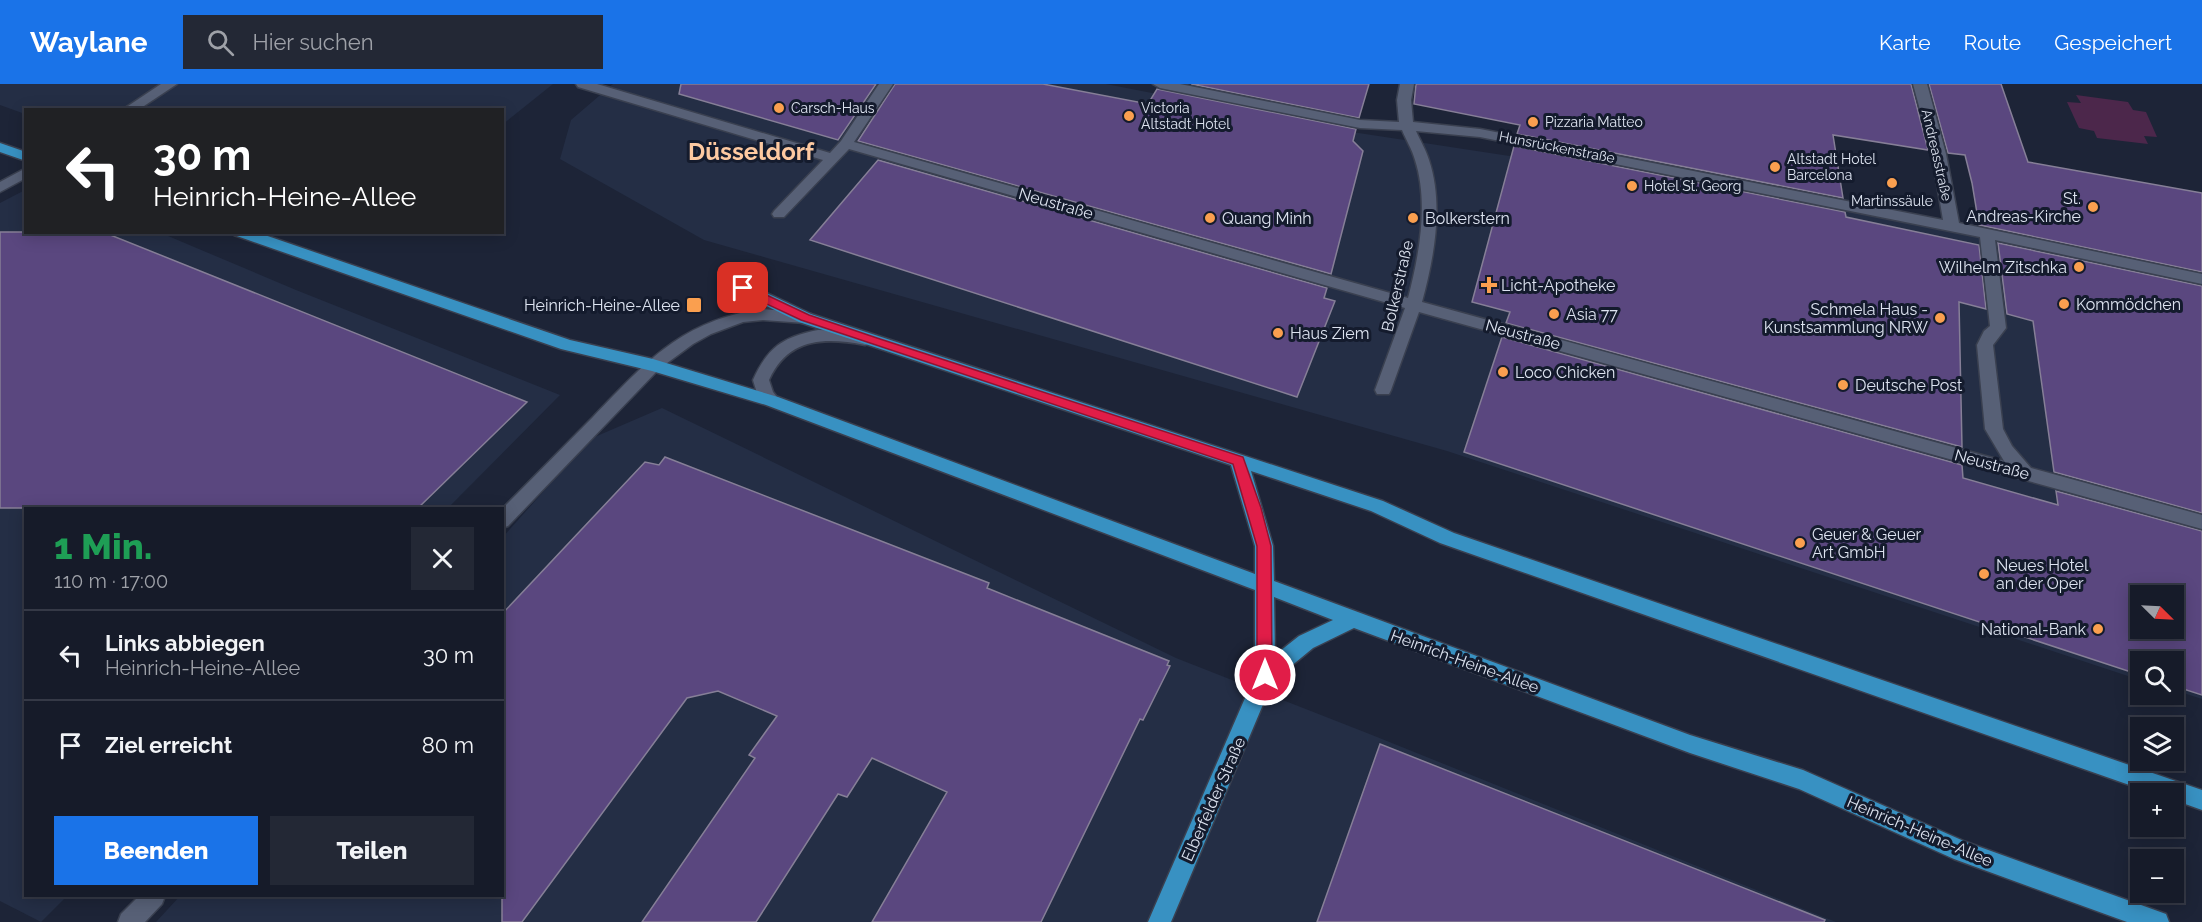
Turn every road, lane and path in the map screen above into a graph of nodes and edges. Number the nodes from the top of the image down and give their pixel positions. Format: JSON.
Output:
{"nodes":[{"id":1,"x":170,"y":84,"type":"edge"},
{"id":2,"x":583,"y":84,"type":"edge"},
{"id":3,"x":886,"y":84,"type":"edge"},
{"id":4,"x":1160,"y":84,"type":"edge"},
{"id":5,"x":1407,"y":84,"type":"edge"},
{"id":6,"x":1920,"y":84,"type":"edge"},
{"id":7,"x":131,"y":108,"type":"edge"},
{"id":8,"x":1406,"y":127,"type":"junction"},
{"id":9,"x":846,"y":144,"type":"junction"},
{"id":10,"x":0,"y":147,"type":"edge"},
{"id":11,"x":24,"y":156,"type":"edge"},
{"id":12,"x":832,"y":158,"type":"junction"},
{"id":13,"x":24,"y":173,"type":"edge"},
{"id":14,"x":0,"y":188,"type":"edge"},
{"id":15,"x":779,"y":214,"type":"dead end"},
{"id":16,"x":1952,"y":227,"type":"junction"},
{"id":17,"x":1987,"y":233,"type":"junction"},
{"id":18,"x":245,"y":234,"type":"edge"},
{"id":19,"x":2202,"y":279,"type":"edge"},
{"id":20,"x":743,"y":288,"type":"dead end"},
{"id":21,"x":1414,"y":305,"type":"junction"},
{"id":22,"x":805,"y":318,"type":"junction"},
{"id":23,"x":873,"y":341,"type":"junction"},
{"id":24,"x":653,"y":365,"type":"junction"},
{"id":25,"x":1383,"y":390,"type":"dead end"},
{"id":26,"x":772,"y":401,"type":"junction"},
{"id":27,"x":1239,"y":461,"type":"junction"},
{"id":28,"x":2025,"y":473,"type":"junction"},
{"id":29,"x":504,"y":519,"type":"edge"},
{"id":30,"x":2202,"y":522,"type":"edge"},
{"id":31,"x":1265,"y":586,"type":"junction"},
{"id":32,"x":1353,"y":619,"type":"junction"},
{"id":33,"x":1265,"y":675,"type":"junction"},
{"id":34,"x":2202,"y":800,"type":"edge"},
{"id":35,"x":153,"y":897,"type":"edge"},
{"id":36,"x":129,"y":922,"type":"edge"},
{"id":37,"x":1159,"y":922,"type":"edge"},
{"id":38,"x":2158,"y":922,"type":"edge"}],
"edges":[{"from":1,"to":7,"type":"street"},
{"from":2,"to":12,"type":"street"},
{"from":3,"to":9,"type":"street"},
{"from":4,"to":8,"type":"street","name":"Hunsrückenstraße"},
{"from":5,"to":8,"type":"street","name":"Bolkerstraße"},
{"from":6,"to":16,"type":"street","name":"Andreasstraße"},
{"from":8,"to":16,"type":"street","name":"Hunsrückenstraße"},
{"from":8,"to":21,"type":"street","name":"Bolkerstraße"},
{"from":9,"to":12,"type":"street"},
{"from":9,"to":21,"type":"street","name":"Neustraße"},
{"from":10,"to":11,"type":"main road"},
{"from":12,"to":15,"type":"street"},
{"from":13,"to":14,"type":"street"},
{"from":16,"to":17,"type":"street","name":"Hunsrückenstraße"},
{"from":17,"to":19,"type":"street","name":"Hunsrückenstraße"},
{"from":17,"to":28,"type":"street"},
{"from":18,"to":24,"type":"main road","name":"Heinrich-Heine-Allee"},
{"from":20,"to":22,"type":"main road"},
{"from":21,"to":25,"type":"street","name":"Bolkerstraße"},
{"from":21,"to":28,"type":"street","name":"Neustraße"},
{"from":22,"to":23,"type":"main road"},
{"from":22,"to":24,"type":"street"},
{"from":23,"to":26,"type":"street"},
{"from":23,"to":27,"type":"main road"},
{"from":24,"to":26,"type":"main road","name":"Heinrich-Heine-Allee"},
{"from":24,"to":29,"type":"street"},
{"from":26,"to":31,"type":"main road","name":"Heinrich-Heine-Allee"},
{"from":27,"to":31,"type":"main road","name":"Elberfelder Straße"},
{"from":27,"to":34,"type":"main road"},
{"from":28,"to":30,"type":"street","name":"Neustraße"},
{"from":31,"to":32,"type":"main road","name":"Heinrich-Heine-Allee"},
{"from":31,"to":33,"type":"main road","name":"Elberfelder Straße"},
{"from":32,"to":33,"type":"main road","name":"Elberfelder Straße"},
{"from":32,"to":38,"type":"main road","name":"Heinrich-Heine-Allee"},
{"from":33,"to":37,"type":"main road","name":"Elberfelder Straße"},
{"from":35,"to":36,"type":"street"}]}
